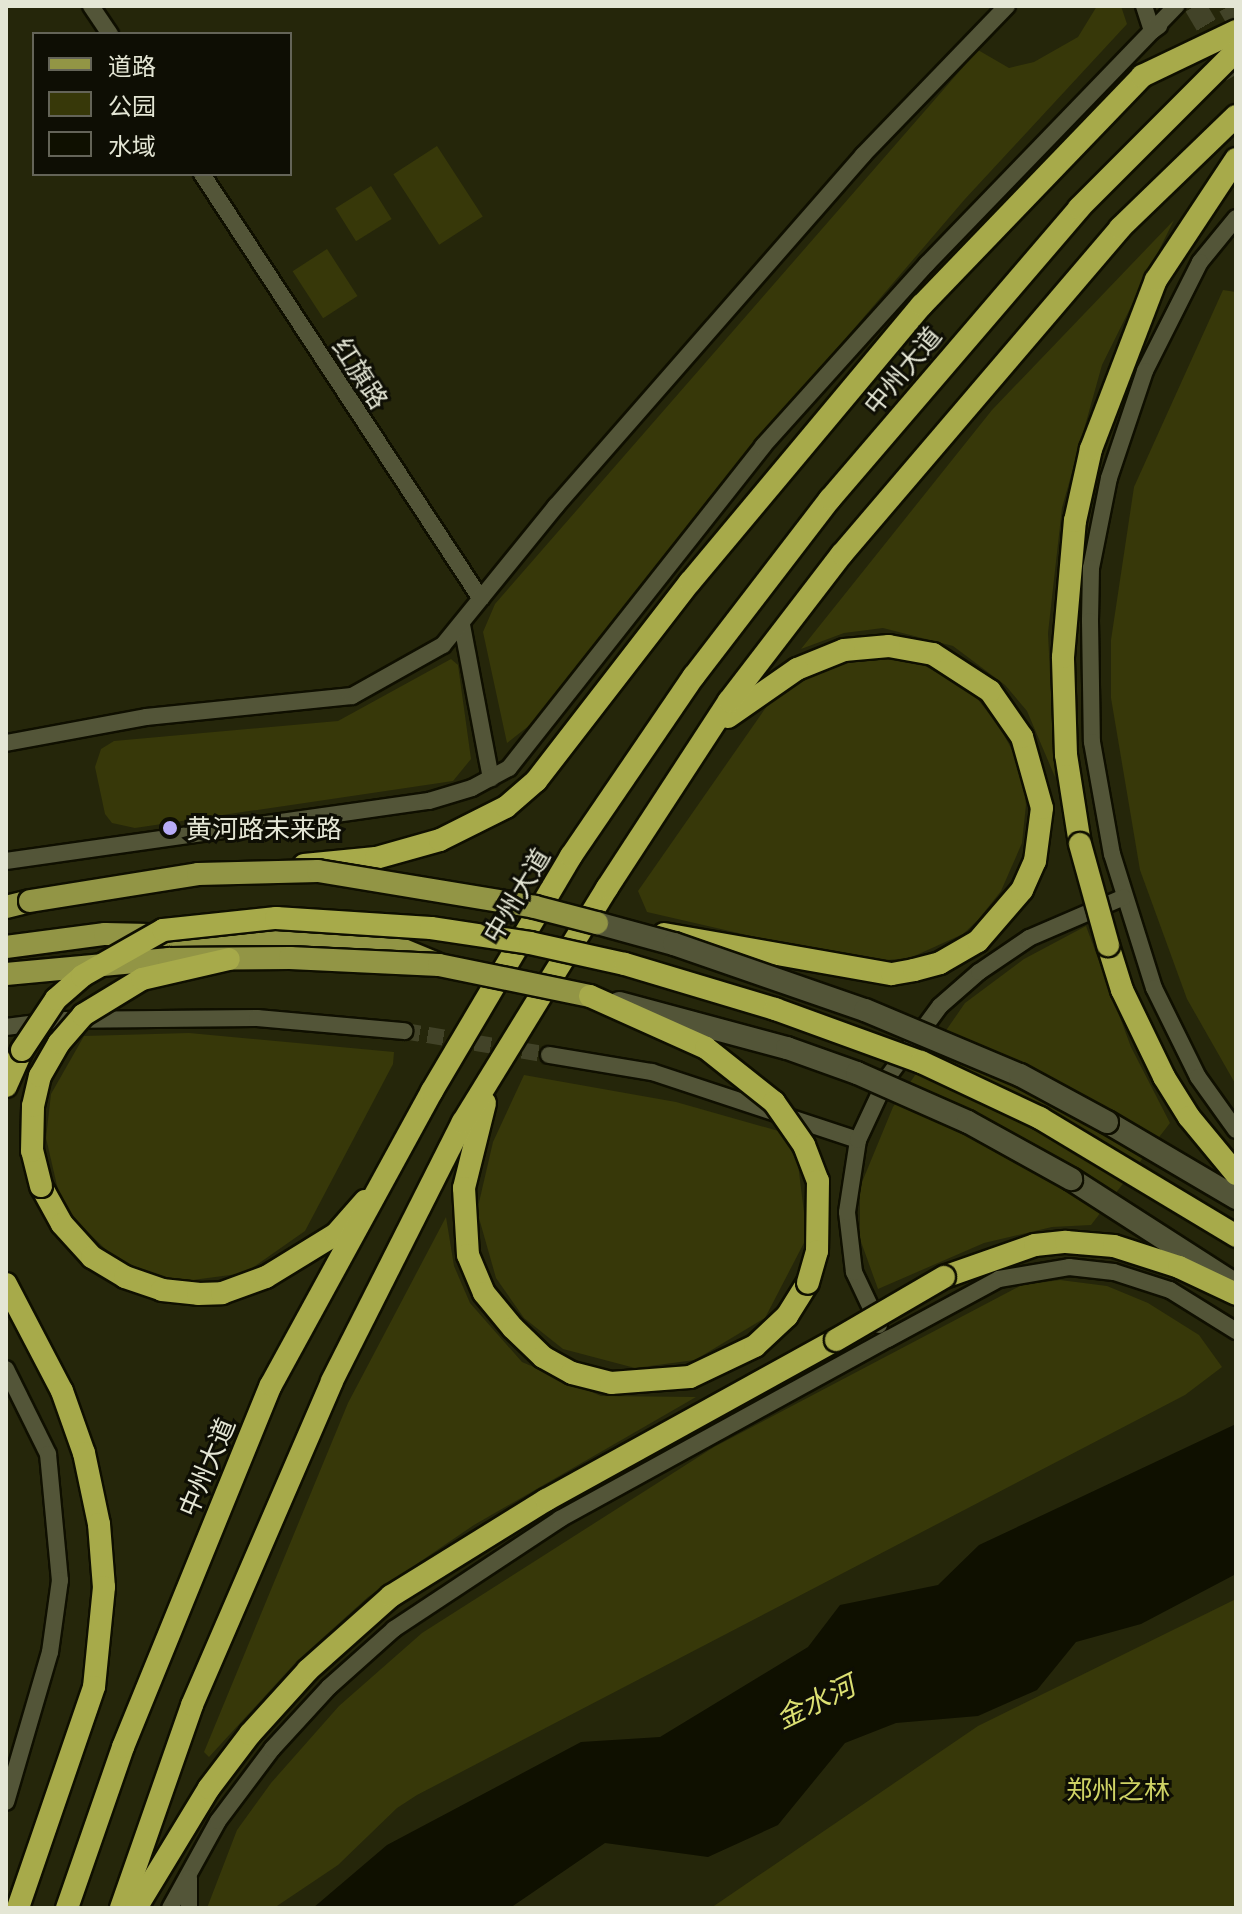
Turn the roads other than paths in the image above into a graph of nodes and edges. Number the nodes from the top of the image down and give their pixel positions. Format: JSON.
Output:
{"nodes":[{"id":1,"x":91,"y":6,"type":"edge"},
{"id":2,"x":1007,"y":6,"type":"edge"},
{"id":3,"x":1144,"y":6,"type":"edge"},
{"id":4,"x":1176,"y":6,"type":"edge"},
{"id":5,"x":1185,"y":6,"type":"edge"},
{"id":6,"x":1152,"y":31,"type":"junction"},
{"id":7,"x":1236,"y":31,"type":"edge"},
{"id":8,"x":109,"y":32,"type":"edge"},
{"id":9,"x":1236,"y":51,"type":"edge"},
{"id":10,"x":1236,"y":116,"type":"edge"},
{"id":11,"x":1236,"y":159,"type":"edge"},
{"id":12,"x":203,"y":176,"type":"edge"},
{"id":13,"x":1236,"y":218,"type":"edge"},
{"id":14,"x":1236,"y":234,"type":"edge"},
{"id":15,"x":1215,"y":244,"type":"junction"},
{"id":16,"x":481,"y":599,"type":"junction"},
{"id":17,"x":462,"y":625,"type":"junction"},
{"id":18,"x":709,"y":733,"type":"junction"},
{"id":19,"x":6,"y":743,"type":"edge"},
{"id":20,"x":491,"y":778,"type":"junction"},
{"id":21,"x":6,"y":861,"type":"edge"},
{"id":22,"x":198,"y":874,"type":"junction"},
{"id":23,"x":6,"y":897,"type":"edge"},
{"id":24,"x":1124,"y":897,"type":"junction"},
{"id":25,"x":30,"y":901,"type":"junction"},
{"id":26,"x":6,"y":907,"type":"edge"},
{"id":27,"x":597,"y":923,"type":"junction"},
{"id":28,"x":6,"y":947,"type":"edge"},
{"id":29,"x":229,"y":959,"type":"junction"},
{"id":30,"x":439,"y":965,"type":"junction"},
{"id":31,"x":6,"y":974,"type":"edge"},
{"id":32,"x":590,"y":996,"type":"junction"},
{"id":33,"x":6,"y":1027,"type":"edge"},
{"id":34,"x":404,"y":1031,"type":"tunnel mouth"},
{"id":35,"x":549,"y":1055,"type":"tunnel mouth"},
{"id":36,"x":496,"y":1069,"type":"junction"},
{"id":37,"x":6,"y":1086,"type":"edge"},
{"id":38,"x":1236,"y":1130,"type":"edge"},
{"id":39,"x":858,"y":1140,"type":"junction"},
{"id":40,"x":390,"y":1173,"type":"junction"},
{"id":41,"x":1236,"y":1174,"type":"edge"},
{"id":42,"x":1236,"y":1198,"type":"edge"},
{"id":43,"x":1236,"y":1236,"type":"edge"},
{"id":44,"x":6,"y":1266,"type":"edge"},
{"id":45,"x":6,"y":1284,"type":"edge"},
{"id":46,"x":1236,"y":1285,"type":"edge"},
{"id":47,"x":1236,"y":1294,"type":"edge"},
{"id":48,"x":19,"y":1307,"type":"junction"},
{"id":49,"x":1236,"y":1331,"type":"edge"},
{"id":50,"x":888,"y":1339,"type":"junction"},
{"id":51,"x":6,"y":1369,"type":"edge"},
{"id":52,"x":6,"y":1802,"type":"edge"},
{"id":53,"x":189,"y":1876,"type":"junction"},
{"id":54,"x":18,"y":1908,"type":"edge"},
{"id":55,"x":67,"y":1908,"type":"edge"},
{"id":56,"x":121,"y":1908,"type":"edge"},
{"id":57,"x":136,"y":1908,"type":"edge"},
{"id":58,"x":170,"y":1908,"type":"edge"},
{"id":59,"x":189,"y":1908,"type":"edge"}],
"edges":[{"from":1,"to":8,"type":"street"},
{"from":2,"to":16,"type":"street"},
{"from":3,"to":6,"type":"street"},
{"from":4,"to":6,"type":"street"},
{"from":5,"to":6,"type":"street"},
{"from":6,"to":20,"type":"street"},
{"from":7,"to":22,"type":"highway","bridge":true},
{"from":9,"to":40,"type":"highway","name":"中州大道"},
{"from":10,"to":18,"type":"highway"},
{"from":11,"to":41,"type":"highway","bridge":true},
{"from":12,"to":16,"type":"street","name":"红旗路"},
{"from":13,"to":15,"type":"street"},
{"from":14,"to":15,"type":"street"},
{"from":15,"to":24,"type":"street"},
{"from":16,"to":17,"type":"street"},
{"from":17,"to":19,"type":"street"},
{"from":17,"to":20,"type":"street"},
{"from":18,"to":27,"type":"highway","bridge":true},
{"from":18,"to":36,"type":"highway"},
{"from":20,"to":21,"type":"street"},
{"from":22,"to":25,"type":"main road","bridge":true},
{"from":22,"to":27,"type":"main road","bridge":true},
{"from":23,"to":25,"type":"main road"},
{"from":24,"to":38,"type":"street"},
{"from":24,"to":39,"type":"street"},
{"from":25,"to":26,"type":"main road"},
{"from":27,"to":42,"type":"main road","bridge":true},
{"from":28,"to":30,"type":"main road","bridge":true},
{"from":29,"to":30,"type":"main road","bridge":true},
{"from":29,"to":31,"type":"main road","bridge":true},
{"from":29,"to":40,"type":"highway","bridge":true},
{"from":30,"to":32,"type":"main road","bridge":true},
{"from":32,"to":36,"type":"highway","bridge":true},
{"from":32,"to":46,"type":"main road","bridge":true},
{"from":33,"to":34,"type":"street"},
{"from":35,"to":39,"type":"street"},
{"from":36,"to":56,"type":"highway"},
{"from":37,"to":43,"type":"highway","bridge":true},
{"from":39,"to":50,"type":"street"},
{"from":40,"to":55,"type":"highway","name":"中州大道"},
{"from":44,"to":48,"type":"highway"},
{"from":45,"to":48,"type":"highway"},
{"from":47,"to":57,"type":"highway","bridge":true},
{"from":48,"to":54,"type":"highway"},
{"from":49,"to":50,"type":"street"},
{"from":50,"to":53,"type":"street"},
{"from":51,"to":52,"type":"street"},
{"from":53,"to":58,"type":"street"},
{"from":53,"to":59,"type":"street"}]}
